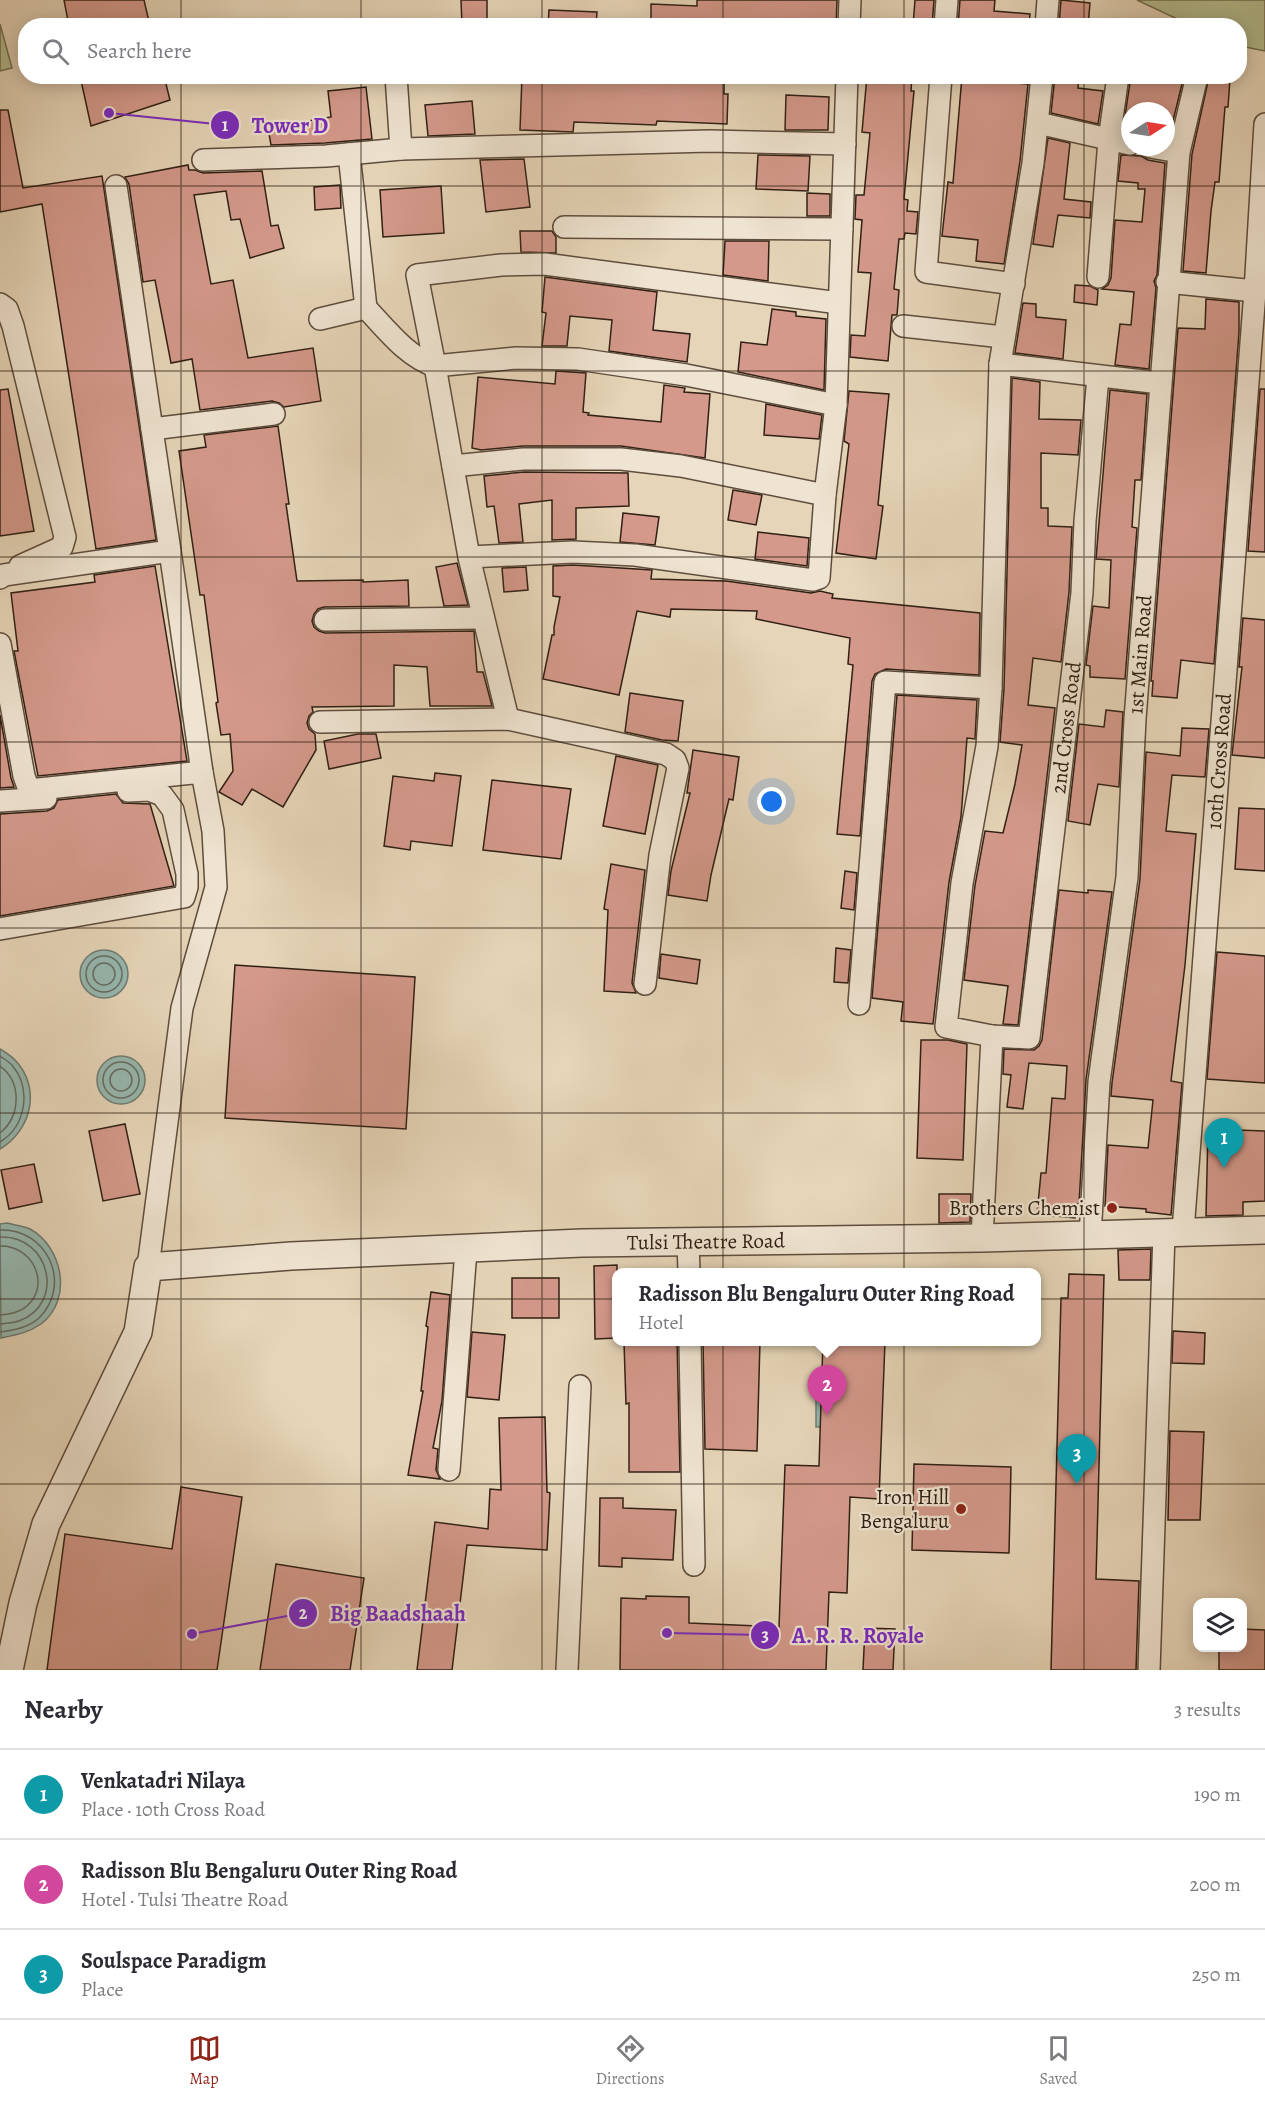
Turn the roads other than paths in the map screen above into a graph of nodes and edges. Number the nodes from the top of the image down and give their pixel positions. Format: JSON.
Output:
{"nodes":[{"id":1,"x":850,"y":0,"type":"edge"},
{"id":2,"x":947,"y":0,"type":"edge"},
{"id":3,"x":1048,"y":0,"type":"edge"},
{"id":4,"x":849,"y":18,"type":"edge"},
{"id":5,"x":946,"y":18,"type":"edge"},
{"id":6,"x":1047,"y":18,"type":"edge"},
{"id":7,"x":397,"y":84,"type":"edge"},
{"id":8,"x":847,"y":84,"type":"edge"},
{"id":9,"x":940,"y":84,"type":"edge"},
{"id":10,"x":1041,"y":84,"type":"edge"},
{"id":11,"x":1117,"y":84,"type":"edge"},
{"id":12,"x":1195,"y":84,"type":"edge"},
{"id":13,"x":1038,"y":123,"type":"junction"},
{"id":14,"x":1265,"y":124,"type":"edge"},
{"id":15,"x":1109,"y":140,"type":"junction"},
{"id":16,"x":1121,"y":142,"type":"edge"},
{"id":17,"x":845,"y":144,"type":"junction"},
{"id":18,"x":401,"y":148,"type":"junction"},
{"id":19,"x":1175,"y":151,"type":"edge"},
{"id":20,"x":1179,"y":152,"type":"junction"},
{"id":21,"x":350,"y":154,"type":"junction"},
{"id":22,"x":203,"y":160,"type":"dead end"},
{"id":23,"x":116,"y":186,"type":"dead end"},
{"id":24,"x":564,"y":227,"type":"dead end"},
{"id":25,"x":842,"y":229,"type":"junction"},
{"id":26,"x":1098,"y":277,"type":"dead end"},
{"id":27,"x":1167,"y":282,"type":"junction"},
{"id":28,"x":1014,"y":284,"type":"junction"},
{"id":29,"x":1258,"y":301,"type":"edge"},
{"id":30,"x":839,"y":303,"type":"junction"},
{"id":31,"x":0,"y":304,"type":"edge"},
{"id":32,"x":366,"y":308,"type":"junction"},
{"id":33,"x":320,"y":319,"type":"dead end"},
{"id":34,"x":903,"y":326,"type":"dead end"},
{"id":35,"x":1003,"y":337,"type":"junction"},
{"id":36,"x":1000,"y":364,"type":"junction"},
{"id":37,"x":435,"y":366,"type":"junction"},
{"id":38,"x":1098,"y":377,"type":"junction"},
{"id":39,"x":1160,"y":383,"type":"junction"},
{"id":40,"x":836,"y":405,"type":"junction"},
{"id":41,"x":274,"y":414,"type":"dead end"},
{"id":42,"x":152,"y":429,"type":"junction"},
{"id":43,"x":453,"y":466,"type":"junction"},
{"id":44,"x":825,"y":495,"type":"junction"},
{"id":45,"x":170,"y":551,"type":"junction"},
{"id":46,"x":469,"y":557,"type":"junction"},
{"id":47,"x":0,"y":576,"type":"edge"},
{"id":48,"x":482,"y":618,"type":"junction"},
{"id":49,"x":325,"y":620,"type":"dead end"},
{"id":50,"x":0,"y":644,"type":"edge"},
{"id":51,"x":991,"y":688,"type":"junction"},
{"id":52,"x":508,"y":719,"type":"junction"},
{"id":53,"x":320,"y":722,"type":"dead end"},
{"id":54,"x":202,"y":772,"type":"junction"},
{"id":55,"x":0,"y":801,"type":"edge"},
{"id":56,"x":215,"y":868,"type":"junction"},
{"id":57,"x":187,"y":874,"type":"junction"},
{"id":58,"x":0,"y":929,"type":"edge"},
{"id":59,"x":645,"y":984,"type":"dead end"},
{"id":60,"x":859,"y":1004,"type":"dead end"},
{"id":61,"x":992,"y":1036,"type":"junction"},
{"id":62,"x":1265,"y":1230,"type":"edge"},
{"id":63,"x":1173,"y":1232,"type":"junction"},
{"id":64,"x":1090,"y":1236,"type":"junction"},
{"id":65,"x":982,"y":1238,"type":"junction"},
{"id":66,"x":688,"y":1241,"type":"junction"},
{"id":67,"x":466,"y":1250,"type":"junction"},
{"id":68,"x":148,"y":1267,"type":"junction"},
{"id":69,"x":689,"y":1268,"type":"edge"},
{"id":70,"x":690,"y":1346,"type":"edge"},
{"id":71,"x":580,"y":1386,"type":"dead end"},
{"id":72,"x":449,"y":1470,"type":"dead end"},
{"id":73,"x":694,"y":1565,"type":"dead end"},
{"id":74,"x":9,"y":1670,"type":"edge"},
{"id":75,"x":567,"y":1670,"type":"edge"},
{"id":76,"x":1149,"y":1670,"type":"edge"}],
"edges":[{"from":1,"to":4,"type":"street"},
{"from":2,"to":5,"type":"street"},
{"from":3,"to":6,"type":"street"},
{"from":7,"to":18,"type":"street"},
{"from":8,"to":17,"type":"street"},
{"from":9,"to":28,"type":"street"},
{"from":10,"to":13,"type":"street"},
{"from":11,"to":15,"type":"street"},
{"from":12,"to":20,"type":"street","name":"1st Main Road"},
{"from":13,"to":15,"type":"street"},
{"from":13,"to":28,"type":"street"},
{"from":14,"to":29,"type":"street","name":"10th Cross Road"},
{"from":15,"to":16,"type":"street"},
{"from":15,"to":26,"type":"street"},
{"from":17,"to":18,"type":"street"},
{"from":17,"to":25,"type":"street"},
{"from":18,"to":21,"type":"street"},
{"from":19,"to":20,"type":"street"},
{"from":20,"to":27,"type":"street","name":"1st Main Road"},
{"from":21,"to":22,"type":"street"},
{"from":21,"to":32,"type":"street"},
{"from":23,"to":42,"type":"street"},
{"from":24,"to":25,"type":"street"},
{"from":25,"to":30,"type":"street"},
{"from":27,"to":29,"type":"street"},
{"from":27,"to":39,"type":"street","name":"1st Main Road"},
{"from":28,"to":35,"type":"street"},
{"from":29,"to":63,"type":"street","name":"10th Cross Road"},
{"from":30,"to":37,"type":"street"},
{"from":30,"to":40,"type":"street"},
{"from":31,"to":47,"type":"street"},
{"from":32,"to":33,"type":"street"},
{"from":32,"to":37,"type":"street"},
{"from":34,"to":35,"type":"street"},
{"from":35,"to":36,"type":"street"},
{"from":36,"to":38,"type":"street"},
{"from":36,"to":51,"type":"street"},
{"from":37,"to":40,"type":"street"},
{"from":37,"to":43,"type":"street"},
{"from":38,"to":39,"type":"street"},
{"from":38,"to":61,"type":"street","name":"2nd Cross Road"},
{"from":39,"to":64,"type":"street","name":"1st Main Road"},
{"from":40,"to":44,"type":"street"},
{"from":41,"to":42,"type":"street"},
{"from":42,"to":45,"type":"street"},
{"from":43,"to":44,"type":"street"},
{"from":43,"to":46,"type":"street"},
{"from":44,"to":46,"type":"street"},
{"from":45,"to":47,"type":"street"},
{"from":45,"to":54,"type":"street"},
{"from":46,"to":48,"type":"street"},
{"from":48,"to":49,"type":"street"},
{"from":48,"to":52,"type":"street"},
{"from":50,"to":54,"type":"street"},
{"from":51,"to":60,"type":"street"},
{"from":51,"to":61,"type":"street"},
{"from":52,"to":53,"type":"street"},
{"from":52,"to":59,"type":"street"},
{"from":54,"to":56,"type":"street"},
{"from":55,"to":57,"type":"street"},
{"from":56,"to":57,"type":"street"},
{"from":56,"to":68,"type":"street"},
{"from":57,"to":58,"type":"street"},
{"from":61,"to":65,"type":"street"},
{"from":62,"to":63,"type":"street","name":"Tulsi Theatre Road"},
{"from":63,"to":64,"type":"street","name":"Tulsi Theatre Road"},
{"from":63,"to":76,"type":"street","name":"10th Cross Road"},
{"from":64,"to":65,"type":"street","name":"Tulsi Theatre Road"},
{"from":65,"to":66,"type":"street","name":"Tulsi Theatre Road"},
{"from":66,"to":67,"type":"street","name":"Tulsi Theatre Road"},
{"from":66,"to":69,"type":"street"},
{"from":67,"to":68,"type":"street","name":"Tulsi Theatre Road"},
{"from":67,"to":72,"type":"street"},
{"from":68,"to":74,"type":"street"},
{"from":70,"to":73,"type":"street"},
{"from":71,"to":75,"type":"street"}]}
